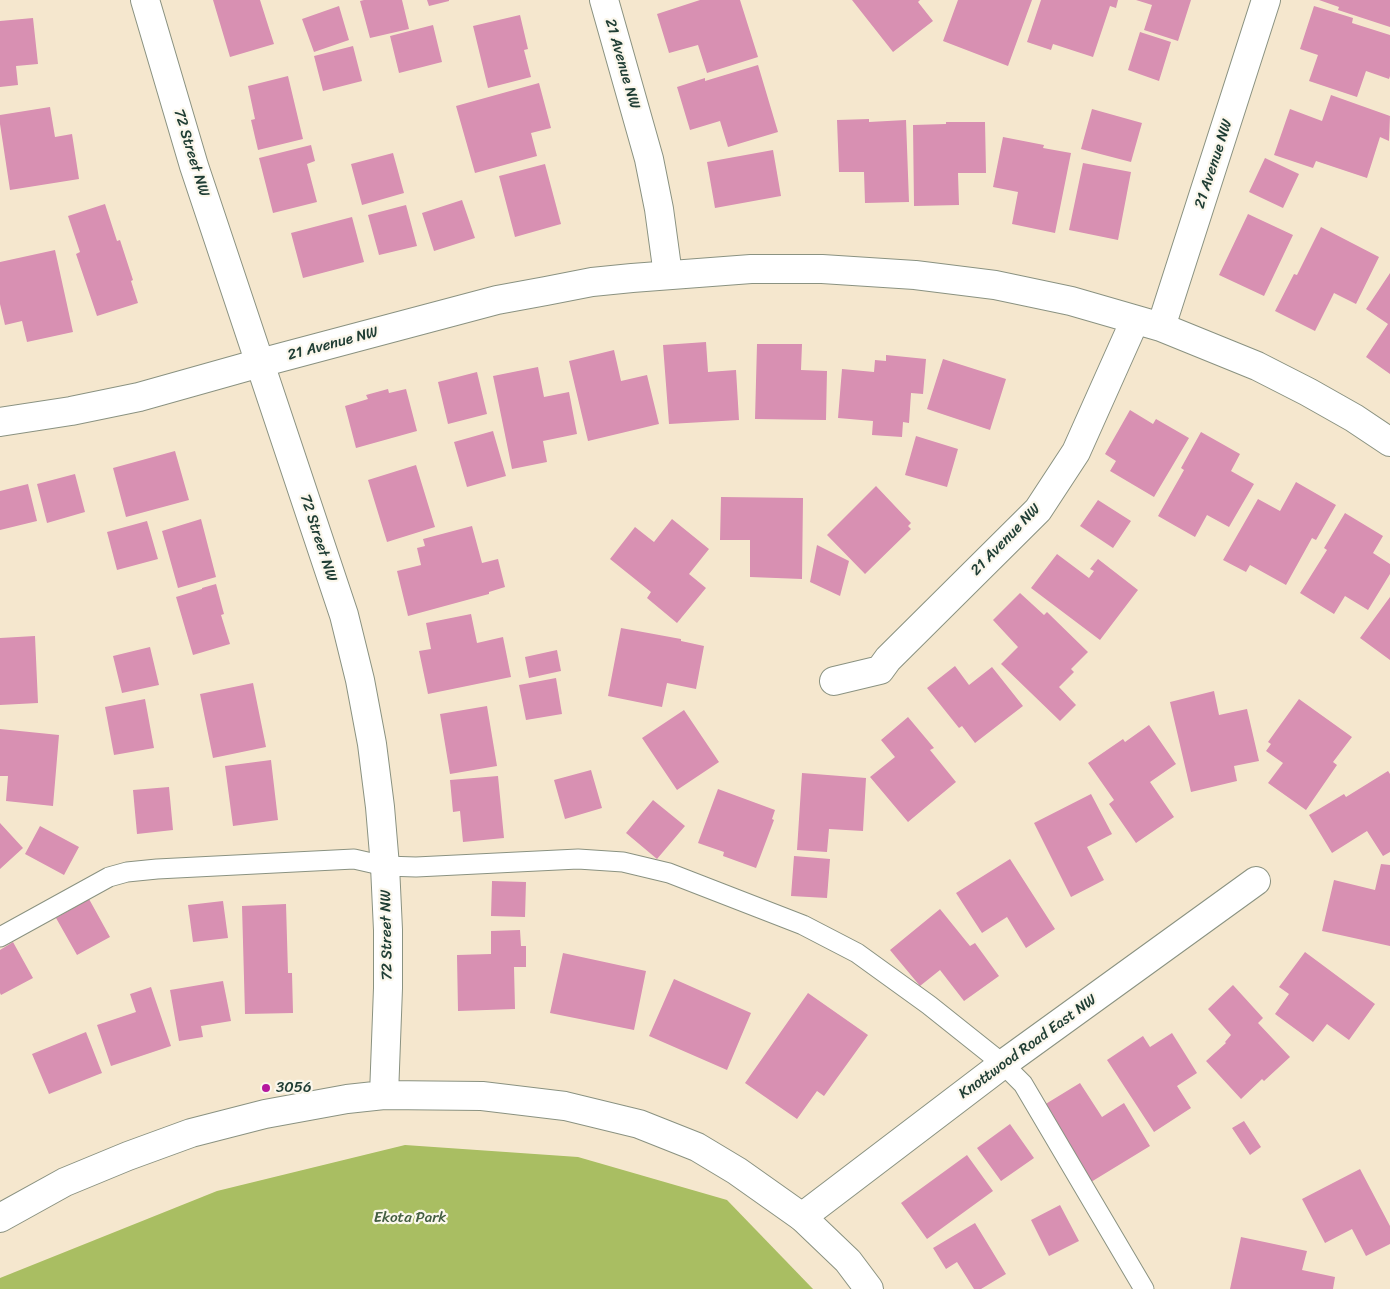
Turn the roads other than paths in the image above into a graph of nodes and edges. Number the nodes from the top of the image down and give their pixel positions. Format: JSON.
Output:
{"nodes":[{"id":1,"x":145,"y":0,"type":"edge"},
{"id":2,"x":604,"y":0,"type":"edge"},
{"id":3,"x":1266,"y":0,"type":"edge"},
{"id":4,"x":668,"y":275,"type":"junction"},
{"id":5,"x":1135,"y":320,"type":"junction"},
{"id":6,"x":1162,"y":327,"type":"junction"},
{"id":7,"x":260,"y":363,"type":"junction"},
{"id":8,"x":0,"y":422,"type":"edge"},
{"id":9,"x":1390,"y":442,"type":"edge"},
{"id":10,"x":834,"y":681,"type":"dead end"},
{"id":11,"x":386,"y":866,"type":"junction"},
{"id":12,"x":1256,"y":881,"type":"dead end"},
{"id":13,"x":0,"y":937,"type":"edge"},
{"id":14,"x":1004,"y":1064,"type":"junction"},
{"id":15,"x":384,"y":1095,"type":"junction"},
{"id":16,"x":802,"y":1217,"type":"junction"},
{"id":17,"x":0,"y":1218,"type":"edge"},
{"id":18,"x":869,"y":1289,"type":"edge"},
{"id":19,"x":1144,"y":1289,"type":"edge"}],
"edges":[{"from":1,"to":7,"type":"street","name":"72 Street NW"},
{"from":2,"to":4,"type":"street","name":"21 Avenue NW"},
{"from":3,"to":6,"type":"street","name":"21 Avenue NW"},
{"from":4,"to":5,"type":"street","name":"21 Avenue NW"},
{"from":4,"to":7,"type":"street","name":"21 Avenue NW"},
{"from":5,"to":6,"type":"street","name":"21 Avenue NW"},
{"from":5,"to":10,"type":"street","name":"21 Avenue NW"},
{"from":6,"to":9,"type":"street","name":"21 Avenue NW"},
{"from":7,"to":8,"type":"street","name":"21 Avenue NW"},
{"from":7,"to":11,"type":"street","name":"72 Street NW"},
{"from":11,"to":13,"type":"lane"},
{"from":11,"to":14,"type":"lane"},
{"from":11,"to":15,"type":"street","name":"72 Street NW"},
{"from":12,"to":14,"type":"street","name":"Knottwood Road East NW"},
{"from":14,"to":16,"type":"street","name":"Knottwood Road East NW"},
{"from":14,"to":19,"type":"lane"},
{"from":15,"to":16,"type":"street"},
{"from":15,"to":17,"type":"street"},
{"from":16,"to":18,"type":"street"}]}
